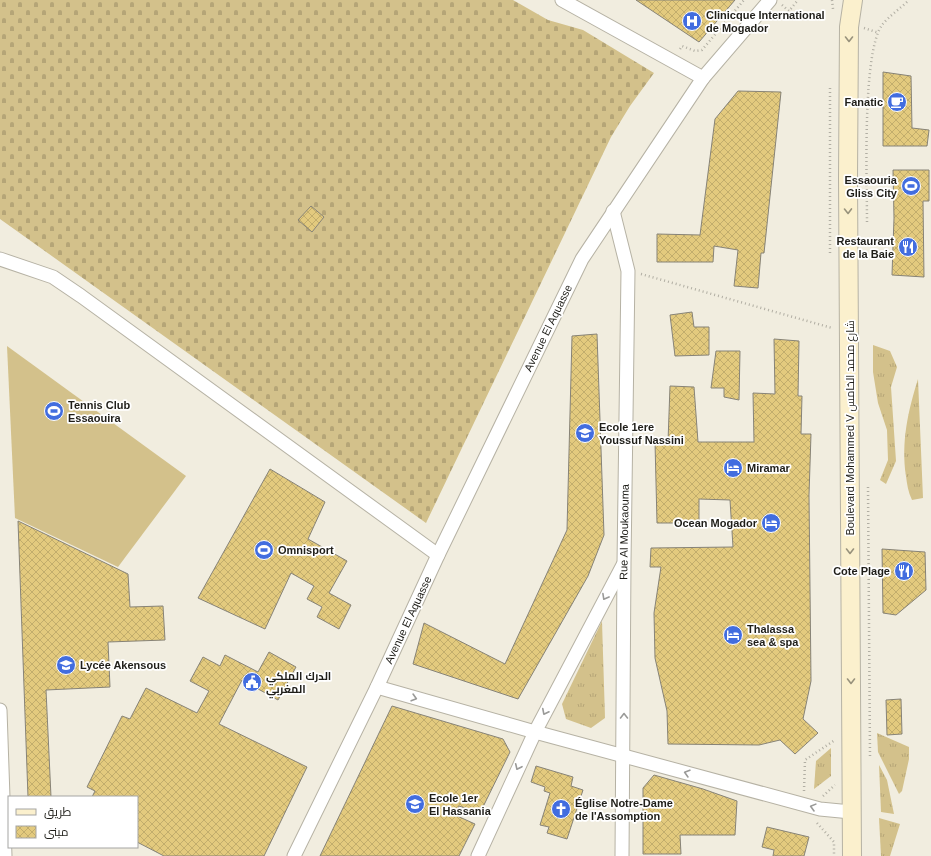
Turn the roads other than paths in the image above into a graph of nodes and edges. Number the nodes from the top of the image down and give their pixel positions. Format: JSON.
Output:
{"nodes":[{"id":1,"x":562,"y":0,"type":"edge"},
{"id":2,"x":853,"y":0,"type":"edge"},
{"id":3,"x":775,"y":2,"type":"edge"},
{"id":4,"x":703,"y":78,"type":"junction"},
{"id":5,"x":613,"y":211,"type":"junction"},
{"id":6,"x":0,"y":259,"type":"edge"},
{"id":7,"x":438,"y":555,"type":"junction"},
{"id":8,"x":624,"y":563,"type":"junction"},
{"id":9,"x":377,"y":687,"type":"junction"},
{"id":10,"x":0,"y":710,"type":"edge"},
{"id":11,"x":535,"y":732,"type":"junction"},
{"id":12,"x":624,"y":755,"type":"junction"},
{"id":13,"x":852,"y":812,"type":"junction"},
{"id":14,"x":5,"y":856,"type":"edge"},
{"id":15,"x":294,"y":856,"type":"edge"},
{"id":16,"x":478,"y":856,"type":"edge"},
{"id":17,"x":622,"y":856,"type":"edge"},
{"id":18,"x":852,"y":856,"type":"edge"}],
"edges":[{"from":1,"to":4,"type":"street"},
{"from":2,"to":13,"type":"street","name":"Boulevard Mohammed V شارع محمد الخامس","one_way":true},
{"from":3,"to":4,"type":"street","name":"Avenue El Aquasse"},
{"from":4,"to":5,"type":"street","name":"Avenue El Aquasse"},
{"from":5,"to":7,"type":"street","name":"Avenue El Aquasse"},
{"from":5,"to":8,"type":"street","name":"Rue Al Moukaouma"},
{"from":6,"to":7,"type":"street"},
{"from":7,"to":9,"type":"street","name":"Avenue El Aquasse"},
{"from":8,"to":11,"type":"street","one_way":true},
{"from":12,"to":8,"type":"street","name":"Rue Al Moukaouma","one_way":true},
{"from":9,"to":11,"type":"street","one_way":true},
{"from":9,"to":15,"type":"street","name":"Avenue El Aquasse"},
{"from":10,"to":14,"type":"street"},
{"from":11,"to":12,"type":"street"},
{"from":11,"to":16,"type":"street","one_way":true},
{"from":13,"to":12,"type":"street","one_way":true},
{"from":12,"to":17,"type":"street","name":"Rue Al Moukaouma"},
{"from":13,"to":18,"type":"street","name":"Boulevard Mohammed V شارع محمد الخامس"}]}
